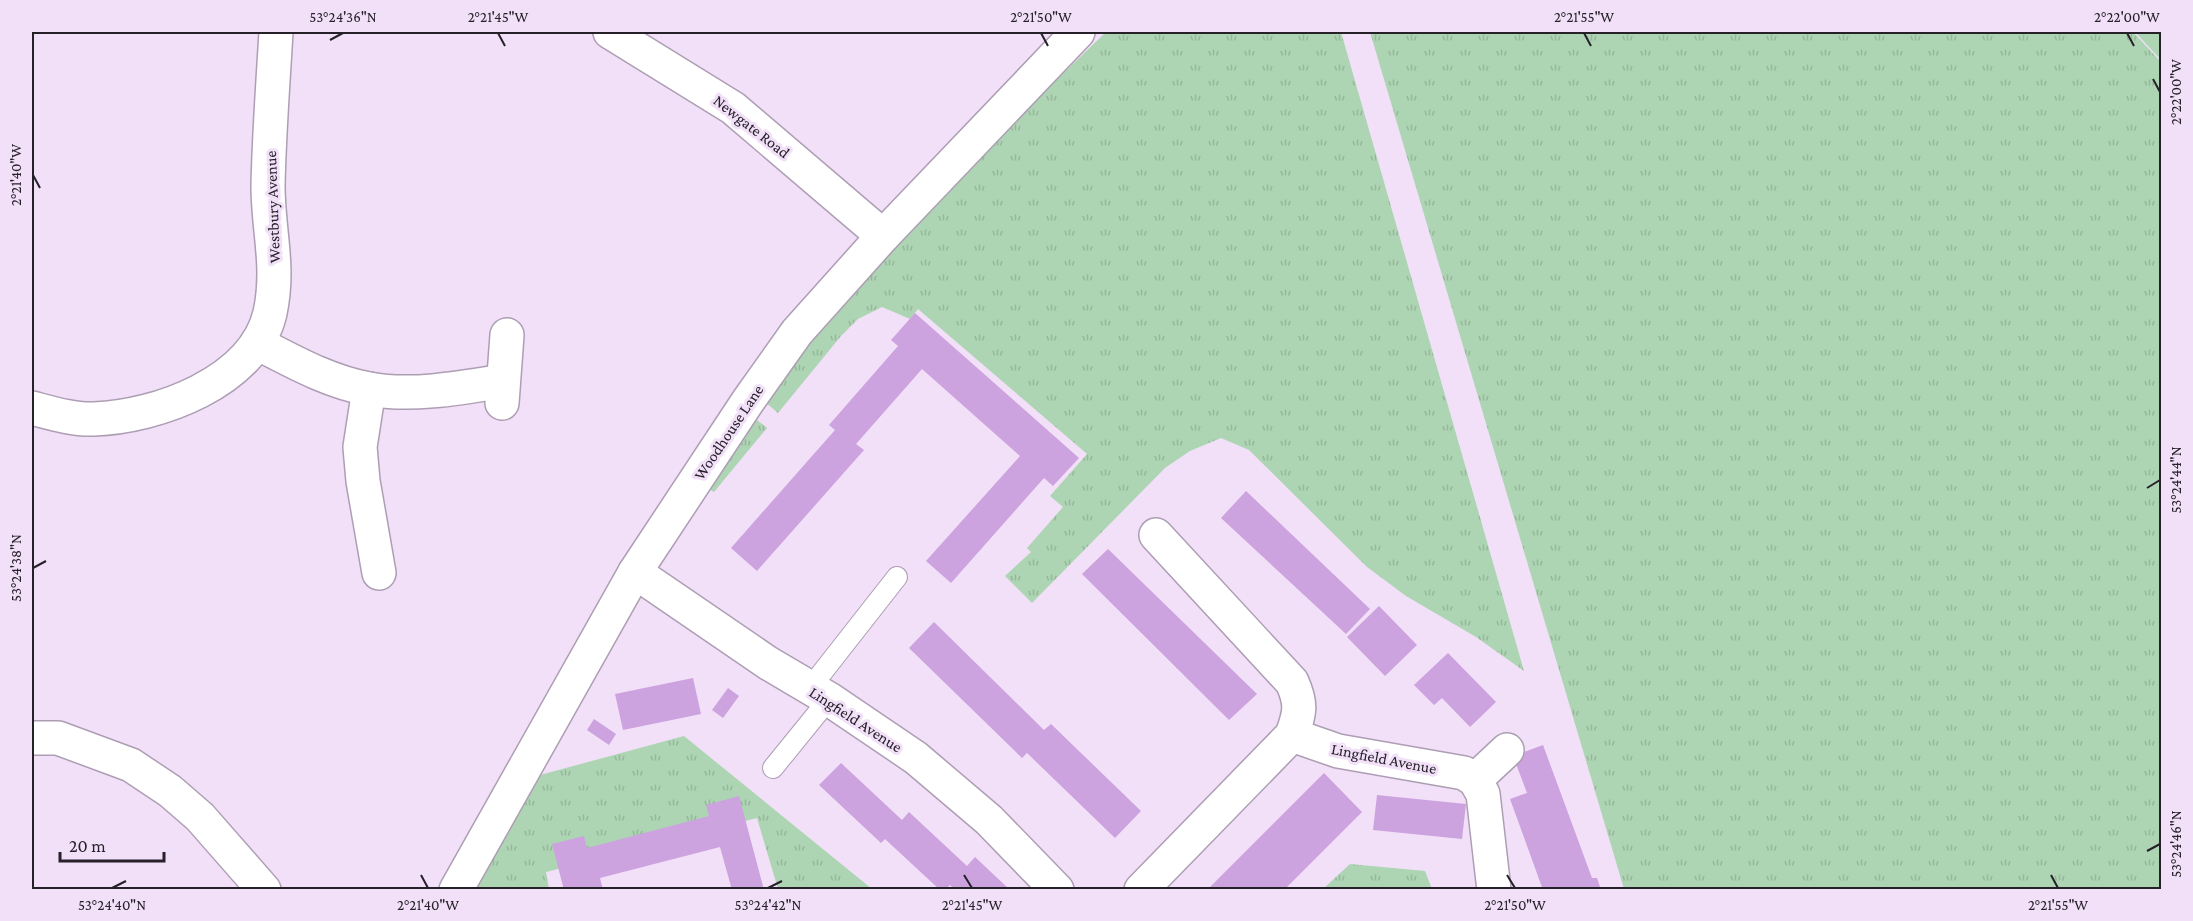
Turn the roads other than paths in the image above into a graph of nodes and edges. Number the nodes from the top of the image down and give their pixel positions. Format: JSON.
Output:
{"nodes":[{"id":1,"x":276,"y":32,"type":"edge"},
{"id":2,"x":610,"y":32,"type":"edge"},
{"id":3,"x":1078,"y":32,"type":"edge"},
{"id":4,"x":883,"y":236,"type":"junction"},
{"id":5,"x":507,"y":336,"type":"dead end"},
{"id":6,"x":257,"y":343,"type":"junction"},
{"id":7,"x":369,"y":389,"type":"junction"},
{"id":8,"x":32,"y":408,"type":"edge"},
{"id":9,"x":1156,"y":535,"type":"dead end"},
{"id":10,"x":635,"y":572,"type":"junction"},
{"id":11,"x":379,"y":573,"type":"dead end"},
{"id":12,"x":897,"y":577,"type":"dead end"},
{"id":13,"x":820,"y":694,"type":"junction"},
{"id":14,"x":1292,"y":735,"type":"junction"},
{"id":15,"x":32,"y":738,"type":"edge"},
{"id":16,"x":1507,"y":750,"type":"dead end"},
{"id":17,"x":772,"y":768,"type":"dead end"},
{"id":18,"x":1475,"y":780,"type":"junction"},
{"id":19,"x":264,"y":890,"type":"edge"},
{"id":20,"x":456,"y":890,"type":"edge"},
{"id":21,"x":1057,"y":890,"type":"edge"},
{"id":22,"x":1141,"y":890,"type":"edge"},
{"id":23,"x":1494,"y":890,"type":"edge"}],
"edges":[{"from":1,"to":6,"type":"street","name":"Westbury Avenue"},
{"from":2,"to":4,"type":"street","name":"Newgate Road"},
{"from":3,"to":4,"type":"street","name":"Woodhouse Lane"},
{"from":4,"to":10,"type":"street","name":"Woodhouse Lane"},
{"from":5,"to":7,"type":"street"},
{"from":6,"to":7,"type":"street"},
{"from":6,"to":8,"type":"street","name":"Westbury Avenue"},
{"from":7,"to":11,"type":"street"},
{"from":9,"to":14,"type":"street"},
{"from":10,"to":13,"type":"street","name":"Lingfield Avenue"},
{"from":10,"to":20,"type":"street","name":"Woodhouse Lane"},
{"from":12,"to":13,"type":"lane"},
{"from":13,"to":17,"type":"lane"},
{"from":13,"to":21,"type":"street","name":"Lingfield Avenue"},
{"from":14,"to":18,"type":"street","name":"Lingfield Avenue"},
{"from":14,"to":22,"type":"street"},
{"from":15,"to":19,"type":"street"},
{"from":16,"to":18,"type":"street"},
{"from":18,"to":23,"type":"street"}]}
